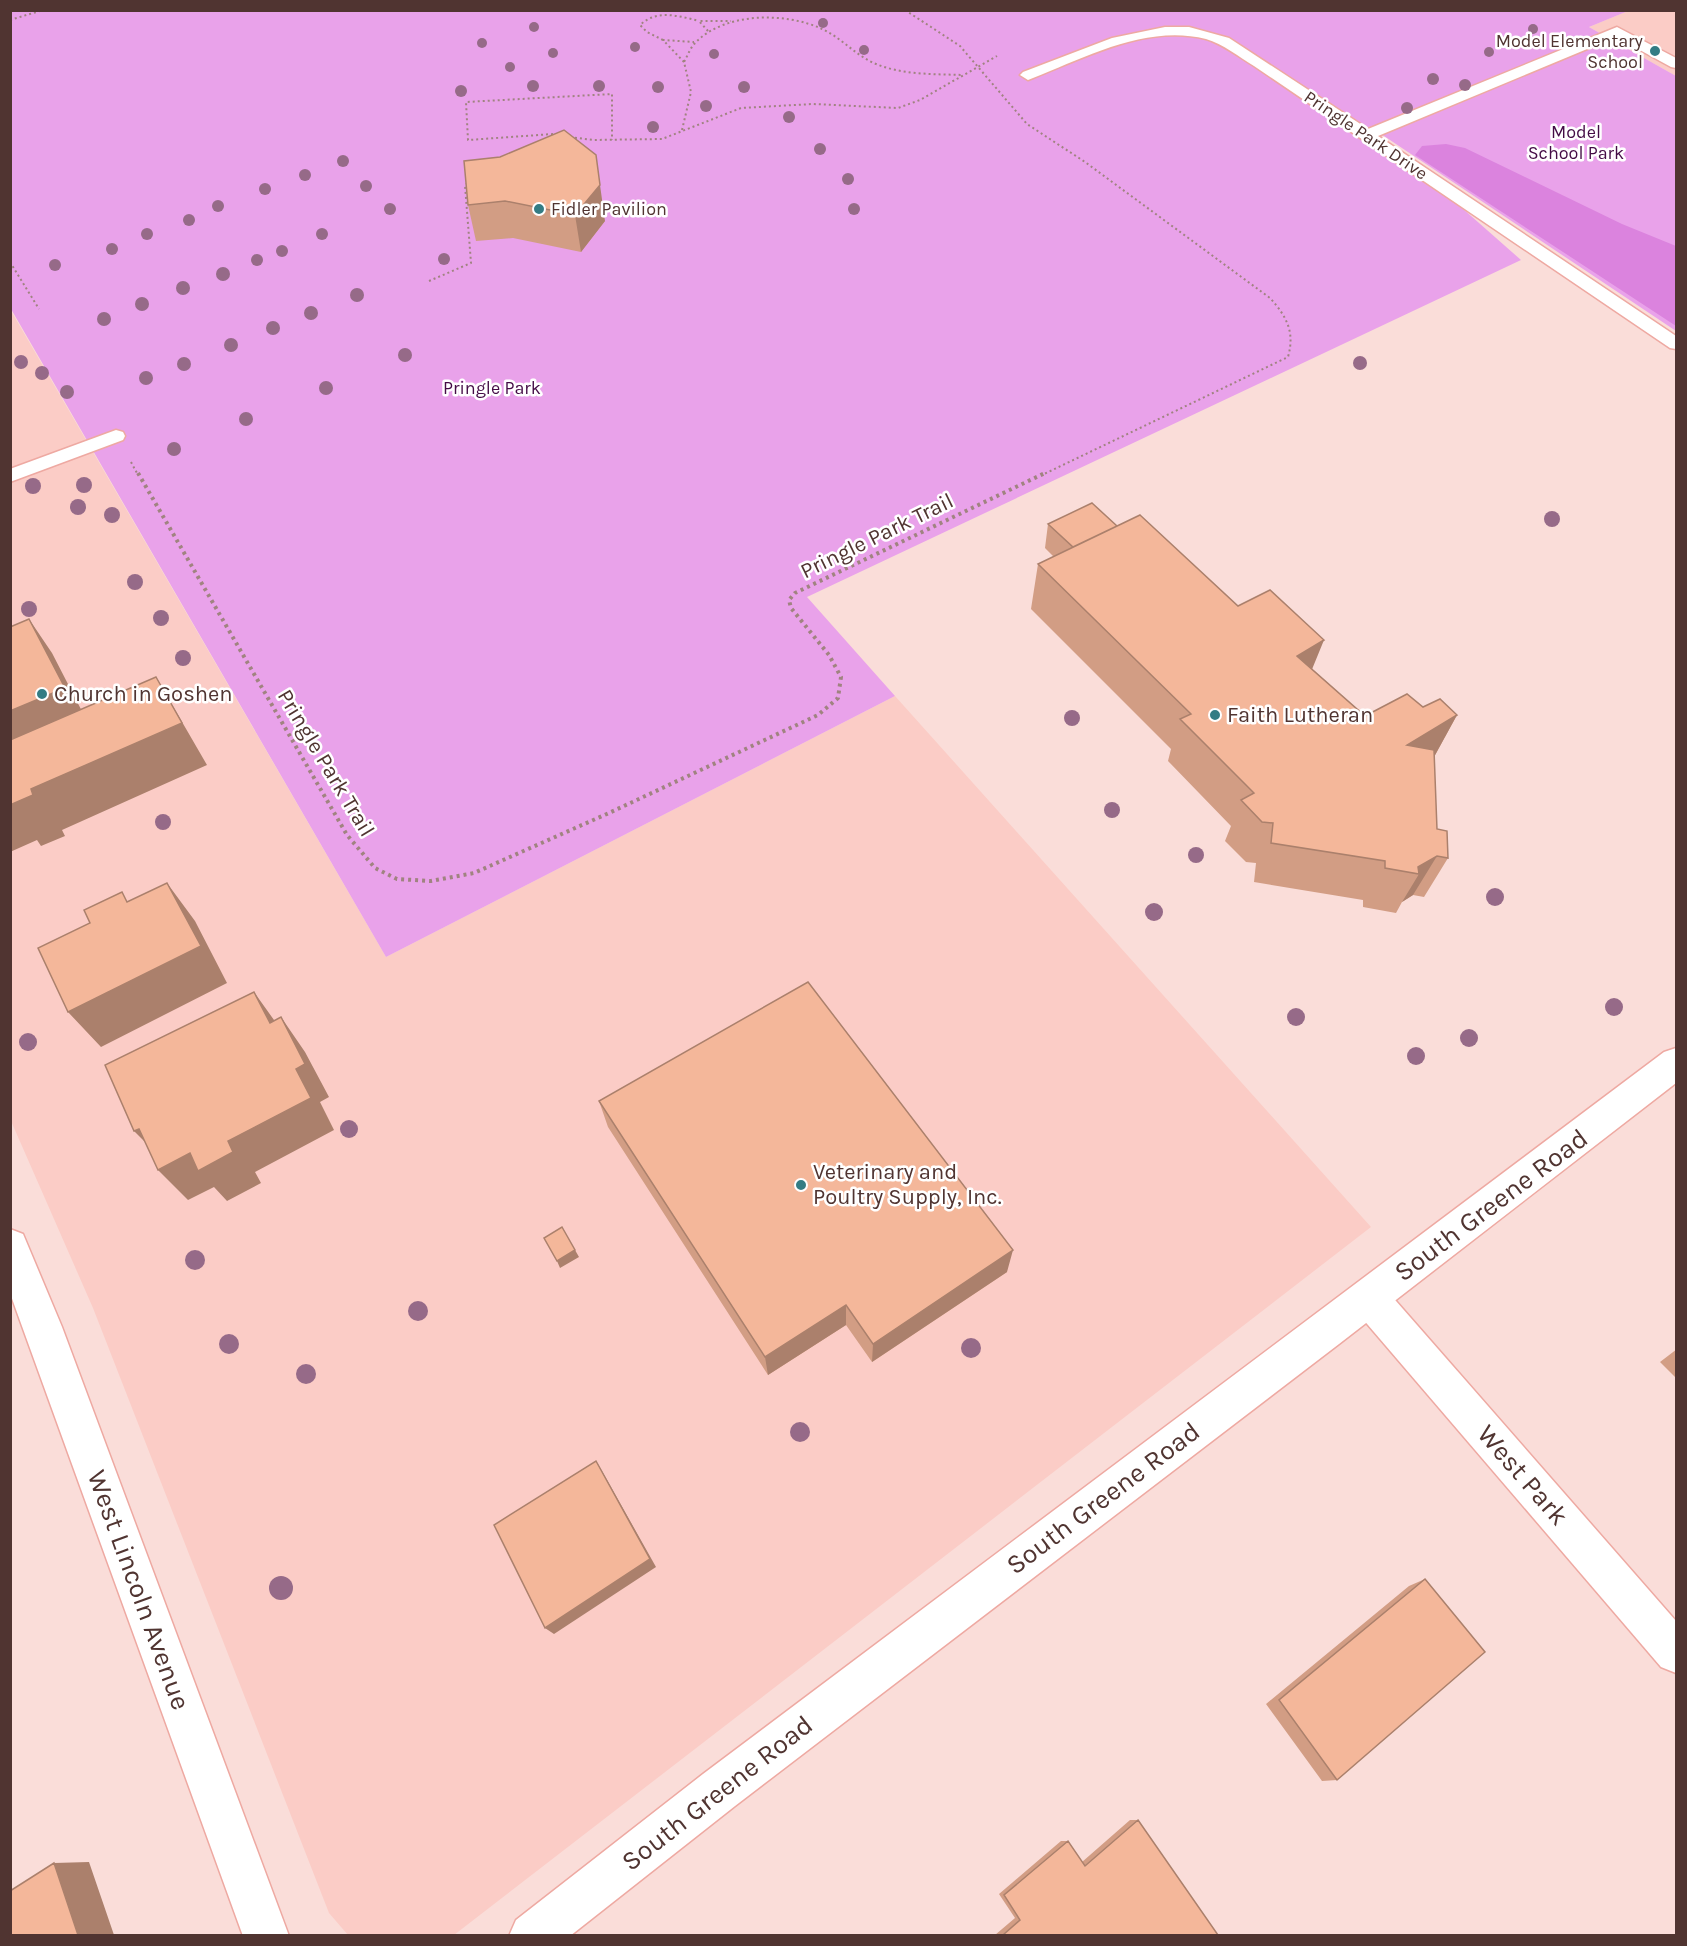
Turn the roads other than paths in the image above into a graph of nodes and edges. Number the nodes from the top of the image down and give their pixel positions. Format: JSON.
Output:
{"nodes":[{"id":1,"x":1677,"y":64,"type":"edge"},
{"id":2,"x":1028,"y":75,"type":"dead end"},
{"id":3,"x":1366,"y":136,"type":"junction"},
{"id":4,"x":1677,"y":344,"type":"edge"},
{"id":5,"x":116,"y":436,"type":"road end"},
{"id":6,"x":10,"y":476,"type":"edge"},
{"id":7,"x":1677,"y":1063,"type":"edge"},
{"id":8,"x":10,"y":1246,"type":"edge"},
{"id":9,"x":1369,"y":1298,"type":"junction"},
{"id":10,"x":1677,"y":1652,"type":"edge"},
{"id":11,"x":266,"y":1935,"type":"edge"},
{"id":12,"x":532,"y":1935,"type":"edge"}],
"edges":[{"from":1,"to":3,"type":"lane"},
{"from":2,"to":3,"type":"lane","name":"Pringle Park Drive"},
{"from":3,"to":4,"type":"lane","name":"Pringle Park Drive"},
{"from":5,"to":6,"type":"lane"},
{"from":7,"to":9,"type":"street","name":"South Greene Road"},
{"from":8,"to":11,"type":"street","name":"West Lincoln Avenue"},
{"from":9,"to":10,"type":"street","name":"West Park"},
{"from":9,"to":12,"type":"street","name":"South Greene Road"}]}
